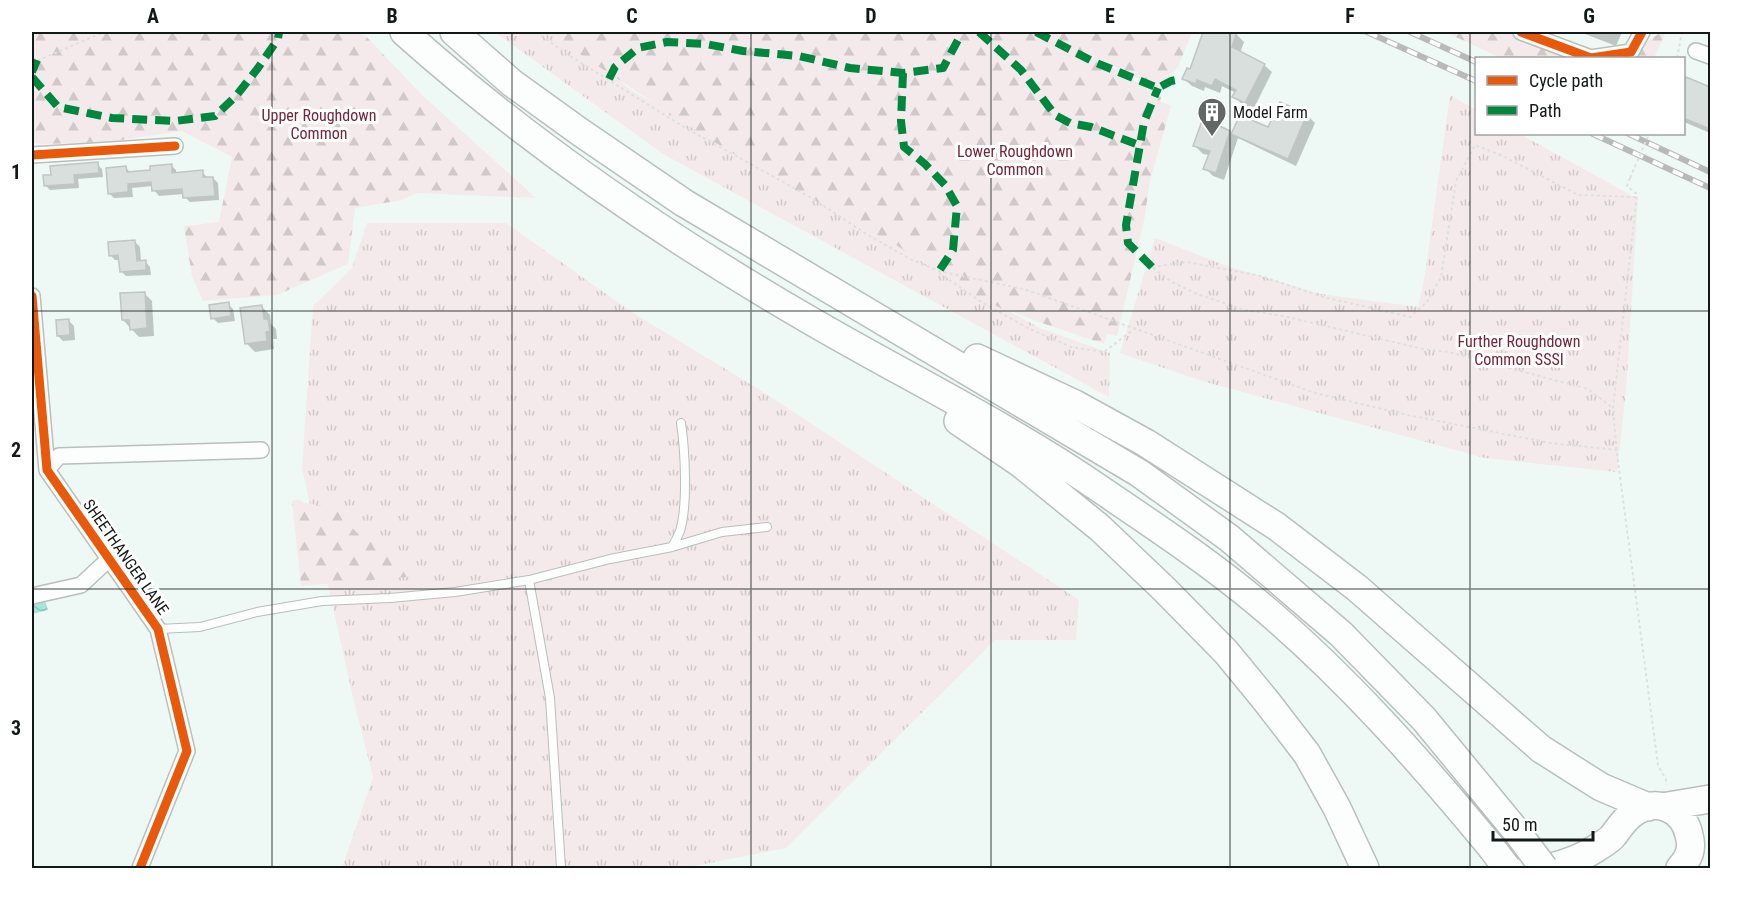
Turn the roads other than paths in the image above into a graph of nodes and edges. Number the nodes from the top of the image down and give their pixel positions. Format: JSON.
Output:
{"nodes":[{"id":1,"x":404,"y":32,"type":"edge"},
{"id":2,"x":454,"y":32,"type":"edge"},
{"id":3,"x":1521,"y":32,"type":"edge"},
{"id":4,"x":1642,"y":32,"type":"edge"},
{"id":5,"x":1588,"y":57,"type":"edge"},
{"id":6,"x":1598,"y":57,"type":"edge"},
{"id":7,"x":175,"y":146,"type":"dead end"},
{"id":8,"x":32,"y":155,"type":"edge"},
{"id":9,"x":32,"y":296,"type":"edge"},
{"id":10,"x":884,"y":321,"type":"junction"},
{"id":11,"x":870,"y":354,"type":"junction"},
{"id":12,"x":681,"y":423,"type":"dead end"},
{"id":13,"x":261,"y":450,"type":"dead end"},
{"id":14,"x":47,"y":470,"type":"junction"},
{"id":15,"x":767,"y":527,"type":"dead end"},
{"id":16,"x":672,"y":547,"type":"junction"},
{"id":17,"x":109,"y":559,"type":"junction"},
{"id":18,"x":530,"y":580,"type":"junction"},
{"id":19,"x":32,"y":596,"type":"edge"},
{"id":20,"x":158,"y":629,"type":"junction"},
{"id":21,"x":1710,"y":799,"type":"edge"},
{"id":22,"x":1661,"y":800,"type":"junction"},
{"id":23,"x":1710,"y":833,"type":"edge"},
{"id":24,"x":1499,"y":858,"type":"edge"},
{"id":25,"x":1684,"y":864,"type":"edge"},
{"id":26,"x":140,"y":868,"type":"edge"},
{"id":27,"x":561,"y":868,"type":"edge"},
{"id":28,"x":1365,"y":868,"type":"edge"},
{"id":29,"x":1546,"y":868,"type":"edge"}],
"edges":[{"from":1,"to":11,"type":"highway"},
{"from":2,"to":10,"type":"highway"},
{"from":3,"to":5,"type":"street"},
{"from":4,"to":6,"type":"street"},
{"from":7,"to":8,"type":"street"},
{"from":9,"to":14,"type":"street","name":"SHEETHANGER LANE"},
{"from":10,"to":22,"type":"highway"},
{"from":10,"to":29,"type":"highway","bridge":true},
{"from":11,"to":24,"type":"highway"},
{"from":11,"to":28,"type":"highway"},
{"from":12,"to":16,"type":"lane"},
{"from":13,"to":14,"type":"street"},
{"from":14,"to":17,"type":"street","name":"SHEETHANGER LANE"},
{"from":15,"to":16,"type":"lane"},
{"from":16,"to":18,"type":"lane"},
{"from":17,"to":19,"type":"street"},
{"from":17,"to":20,"type":"street","name":"SHEETHANGER LANE"},
{"from":18,"to":20,"type":"lane"},
{"from":18,"to":27,"type":"lane"},
{"from":20,"to":26,"type":"street","name":"SHEETHANGER LANE"},
{"from":21,"to":22,"type":"highway"},
{"from":22,"to":25,"type":"highway"},
{"from":22,"to":29,"type":"highway"},
{"from":23,"to":25,"type":"highway"}]}
